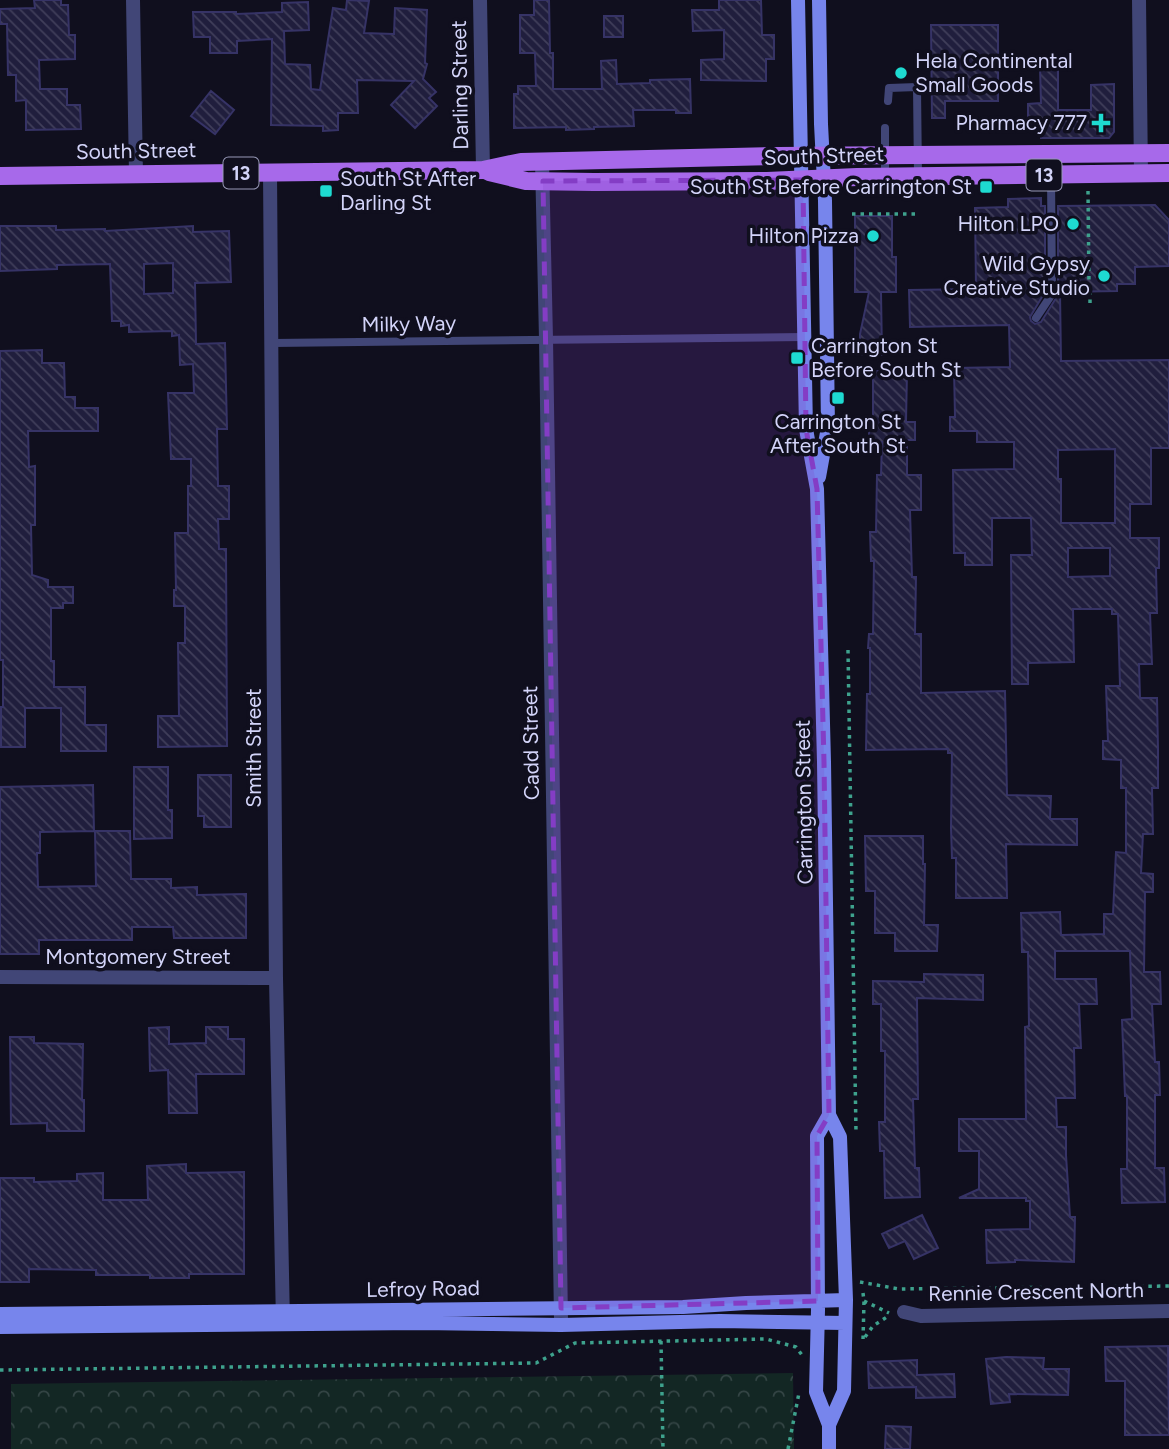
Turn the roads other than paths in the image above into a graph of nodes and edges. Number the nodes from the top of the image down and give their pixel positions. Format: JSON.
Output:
{"nodes":[{"id":1,"x":133,"y":0,"type":"edge"},
{"id":2,"x":480,"y":0,"type":"edge"},
{"id":3,"x":798,"y":0,"type":"edge"},
{"id":4,"x":819,"y":0,"type":"edge"},
{"id":5,"x":1139,"y":0,"type":"edge"},
{"id":6,"x":888,"y":101,"type":"dead end"},
{"id":7,"x":885,"y":128,"type":"dead end"},
{"id":8,"x":1141,"y":153,"type":"junction"},
{"id":9,"x":1169,"y":153,"type":"edge"},
{"id":10,"x":885,"y":155,"type":"junction"},
{"id":11,"x":918,"y":155,"type":"junction"},
{"id":12,"x":802,"y":156,"type":"junction"},
{"id":13,"x":823,"y":156,"type":"junction"},
{"id":14,"x":542,"y":161,"type":"junction"},
{"id":15,"x":483,"y":170,"type":"junction"},
{"id":16,"x":270,"y":172,"type":"junction"},
{"id":17,"x":1169,"y":173,"type":"edge"},
{"id":18,"x":136,"y":174,"type":"junction"},
{"id":19,"x":1141,"y":174,"type":"junction"},
{"id":20,"x":1051,"y":175,"type":"junction"},
{"id":21,"x":0,"y":176,"type":"edge"},
{"id":22,"x":886,"y":176,"type":"junction"},
{"id":23,"x":918,"y":176,"type":"junction"},
{"id":24,"x":825,"y":179,"type":"junction"},
{"id":25,"x":803,"y":180,"type":"junction"},
{"id":26,"x":543,"y":181,"type":"junction"},
{"id":27,"x":1036,"y":318,"type":"dead end"},
{"id":28,"x":804,"y":337,"type":"junction"},
{"id":29,"x":546,"y":340,"type":"junction"},
{"id":30,"x":273,"y":343,"type":"junction"},
{"id":31,"x":817,"y":489,"type":"junction"},
{"id":32,"x":0,"y":977,"type":"edge"},
{"id":33,"x":276,"y":978,"type":"junction"},
{"id":34,"x":829,"y":1115,"type":"junction"},
{"id":35,"x":846,"y":1300,"type":"junction"},
{"id":36,"x":818,"y":1301,"type":"junction"},
{"id":37,"x":561,"y":1308,"type":"junction"},
{"id":38,"x":1169,"y":1311,"type":"edge"},
{"id":39,"x":904,"y":1312,"type":"dead end"},
{"id":40,"x":0,"y":1314,"type":"edge"},
{"id":41,"x":283,"y":1318,"type":"junction"},
{"id":42,"x":845,"y":1322,"type":"junction"},
{"id":43,"x":818,"y":1323,"type":"junction"},
{"id":44,"x":561,"y":1325,"type":"junction"},
{"id":45,"x":0,"y":1327,"type":"edge"},
{"id":46,"x":830,"y":1424,"type":"junction"},
{"id":47,"x":829,"y":1449,"type":"edge"}],
"edges":[{"from":1,"to":18,"type":"street"},
{"from":2,"to":15,"type":"street","name":"Darling Street"},
{"from":3,"to":12,"type":"main road","name":"Carrington Street"},
{"from":4,"to":13,"type":"main road","name":"Carrington Street"},
{"from":5,"to":8,"type":"street"},
{"from":6,"to":11,"type":"lane"},
{"from":7,"to":10,"type":"lane"},
{"from":8,"to":9,"type":"main road","name":"South Street","number":"13"},
{"from":8,"to":11,"type":"main road","name":"South Street","number":"13"},
{"from":8,"to":19,"type":"street"},
{"from":10,"to":11,"type":"main road","name":"South Street","number":"13"},
{"from":10,"to":13,"type":"main road","name":"South Street","number":"13"},
{"from":10,"to":22,"type":"lane"},
{"from":11,"to":23,"type":"lane"},
{"from":12,"to":13,"type":"main road","name":"South Street","number":"13"},
{"from":12,"to":14,"type":"main road","name":"South Street","number":"13"},
{"from":12,"to":25,"type":"main road","name":"Carrington Street"},
{"from":13,"to":24,"type":"main road","name":"Carrington Street"},
{"from":14,"to":15,"type":"main road","name":"South Street","number":"13"},
{"from":14,"to":26,"type":"street","name":"Cadd Street"},
{"from":15,"to":16,"type":"main road","name":"South Street","number":"13"},
{"from":15,"to":26,"type":"main road","name":"South Street","number":"13"},
{"from":16,"to":18,"type":"main road","name":"South Street","number":"13"},
{"from":16,"to":30,"type":"street","name":"Smith Street"},
{"from":17,"to":19,"type":"main road","name":"South Street","number":"13"},
{"from":18,"to":21,"type":"main road","name":"South Street","number":"13"},
{"from":19,"to":20,"type":"main road","name":"South Street","number":"13"},
{"from":20,"to":23,"type":"main road","name":"South Street","number":"13"},
{"from":20,"to":27,"type":"lane"},
{"from":22,"to":23,"type":"main road","name":"South Street","number":"13"},
{"from":22,"to":24,"type":"main road","name":"South Street","number":"13"},
{"from":24,"to":25,"type":"main road","name":"South Street","number":"13"},
{"from":24,"to":31,"type":"main road","name":"Carrington Street"},
{"from":25,"to":26,"type":"main road","name":"South Street","number":"13"},
{"from":25,"to":28,"type":"main road","name":"Carrington Street"},
{"from":26,"to":29,"type":"street","name":"Cadd Street"},
{"from":28,"to":29,"type":"lane","name":"Milky Way"},
{"from":28,"to":31,"type":"main road","name":"Carrington Street"},
{"from":29,"to":30,"type":"lane","name":"Milky Way"},
{"from":29,"to":37,"type":"street","name":"Cadd Street"},
{"from":30,"to":33,"type":"street","name":"Smith Street"},
{"from":31,"to":34,"type":"main road","name":"Carrington Street"},
{"from":32,"to":33,"type":"street","name":"Montgomery Street"},
{"from":33,"to":41,"type":"street","name":"Smith Street"},
{"from":34,"to":35,"type":"main road","name":"Carrington Street"},
{"from":34,"to":36,"type":"main road","name":"Carrington Street"},
{"from":35,"to":36,"type":"main road","name":"Lefroy Road"},
{"from":35,"to":42,"type":"main road","name":"Carrington Street"},
{"from":36,"to":37,"type":"main road","name":"Lefroy Road"},
{"from":36,"to":43,"type":"main road","name":"Carrington Street"},
{"from":37,"to":41,"type":"main road","name":"Lefroy Road"},
{"from":37,"to":44,"type":"street","name":"Cadd Street"},
{"from":38,"to":39,"type":"street","name":"Rennie Crescent North"},
{"from":40,"to":41,"type":"main road","name":"Lefroy Road"},
{"from":41,"to":44,"type":"main road","name":"Lefroy Road"},
{"from":41,"to":45,"type":"main road","name":"Lefroy Road"},
{"from":42,"to":43,"type":"main road","name":"Lefroy Road"},
{"from":42,"to":46,"type":"main road","name":"Carrington Street"},
{"from":43,"to":44,"type":"main road","name":"Lefroy Road"},
{"from":43,"to":46,"type":"main road","name":"Carrington Street"},
{"from":46,"to":47,"type":"main road","name":"Carrington Street"}]}
